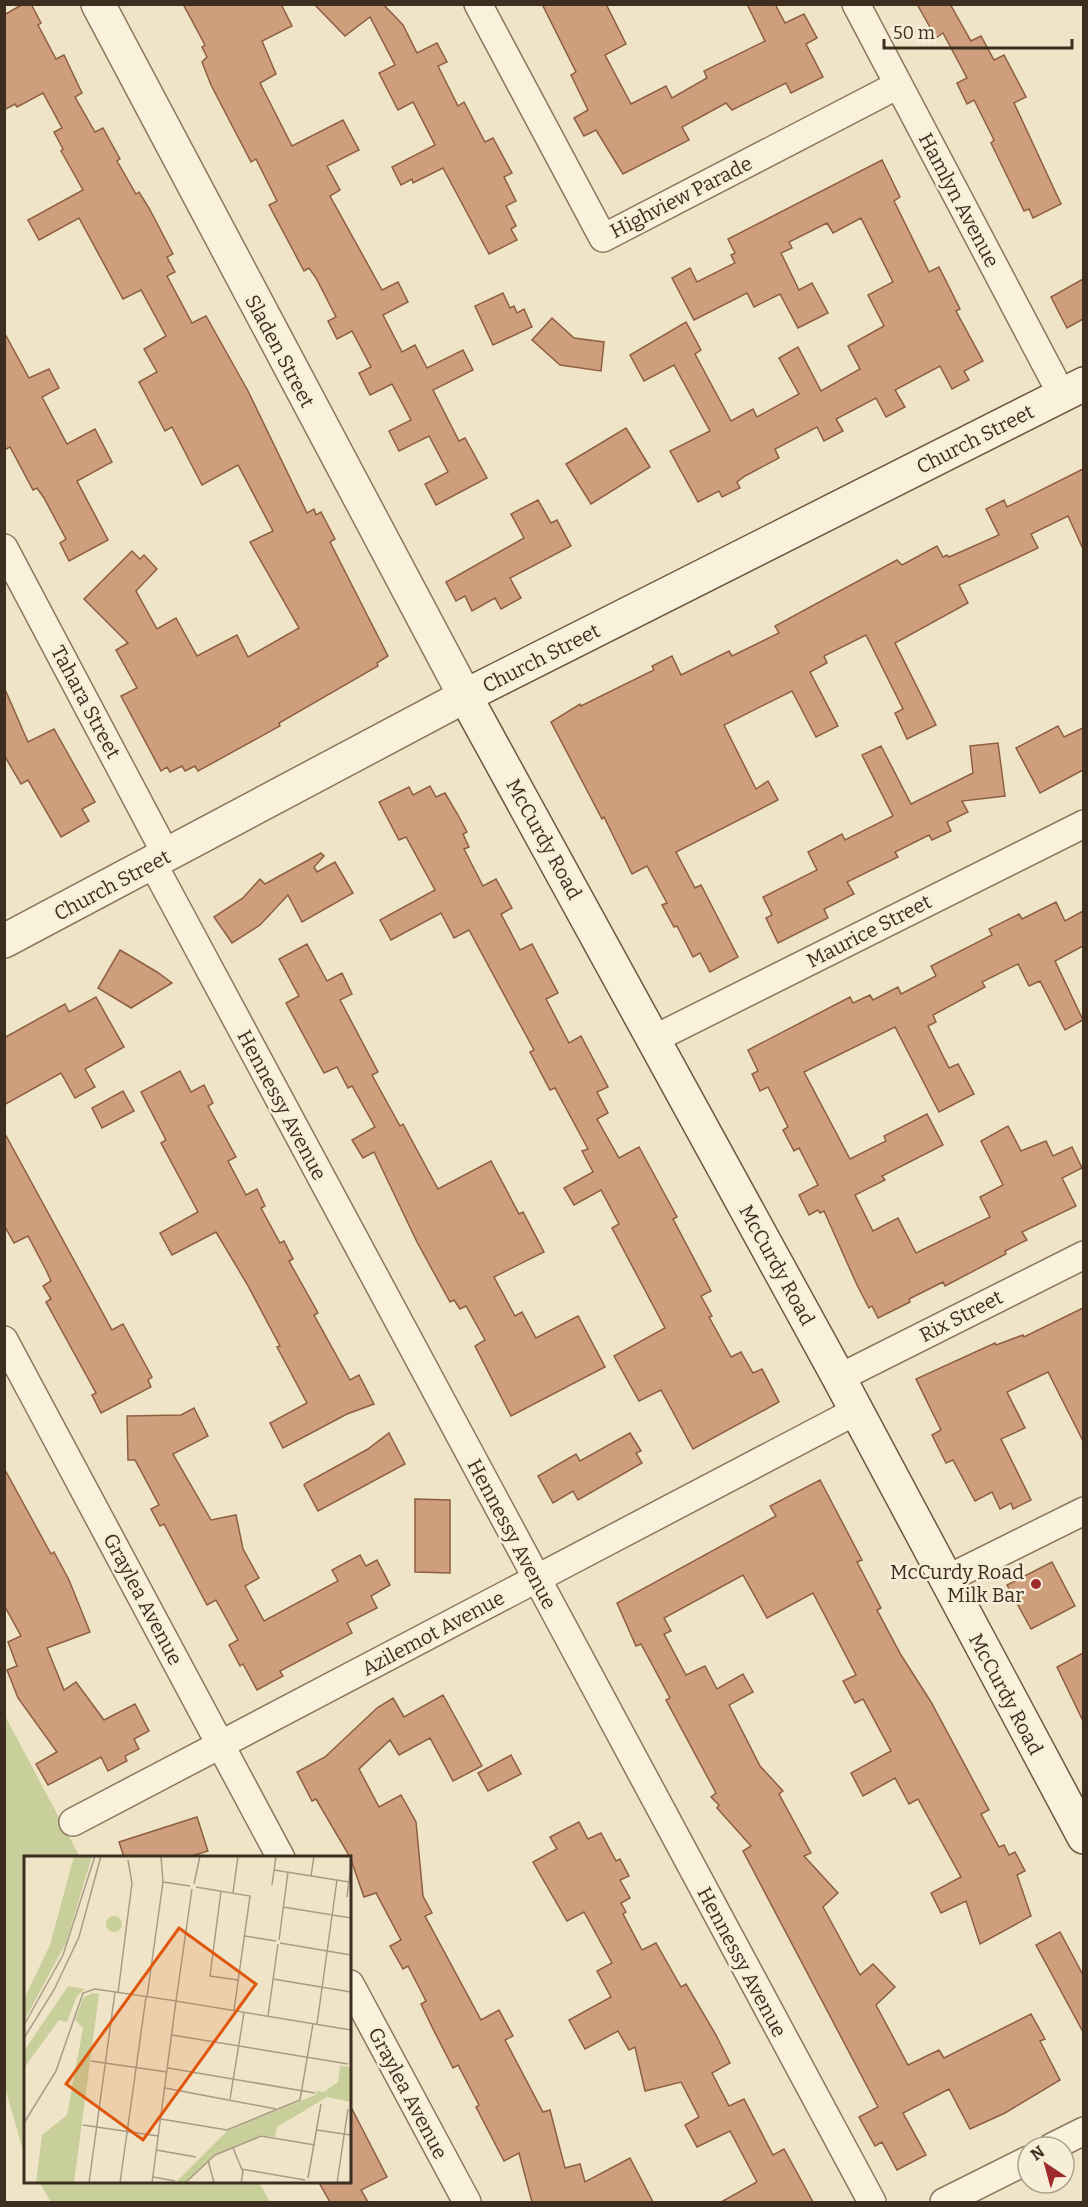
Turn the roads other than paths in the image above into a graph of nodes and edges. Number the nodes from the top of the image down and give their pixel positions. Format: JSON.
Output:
{"nodes":[{"id":1,"x":98,"y":4,"type":"edge"},
{"id":2,"x":478,"y":4,"type":"edge"},
{"id":3,"x":856,"y":4,"type":"edge"},
{"id":4,"x":898,"y":85,"type":"junction"},
{"id":5,"x":1072,"y":390,"type":"edge"},
{"id":6,"x":4,"y":549,"type":"edge"},
{"id":7,"x":465,"y":696,"type":"junction"},
{"id":8,"x":1083,"y":824,"type":"edge"},
{"id":9,"x":160,"y":860,"type":"junction"},
{"id":10,"x":4,"y":941,"type":"edge"},
{"id":11,"x":654,"y":1039,"type":"junction"},
{"id":12,"x":1083,"y":1255,"type":"edge"},
{"id":13,"x":4,"y":1340,"type":"edge"},
{"id":14,"x":839,"y":1378,"type":"junction"},
{"id":15,"x":856,"y":1411,"type":"junction"},
{"id":16,"x":1083,"y":1511,"type":"edge"},
{"id":17,"x":535,"y":1577,"type":"junction"},
{"id":18,"x":945,"y":1580,"type":"junction"},
{"id":19,"x":221,"y":1746,"type":"junction"},
{"id":20,"x":73,"y":1822,"type":"dead end"},
{"id":21,"x":1083,"y":1837,"type":"edge"},
{"id":22,"x":280,"y":1856,"type":"edge"},
{"id":23,"x":351,"y":1986,"type":"edge"},
{"id":24,"x":1016,"y":2166,"type":"edge"},
{"id":25,"x":468,"y":2202,"type":"edge"},
{"id":26,"x":872,"y":2202,"type":"edge"},
{"id":27,"x":944,"y":2202,"type":"edge"}],
"edges":[{"from":1,"to":7,"type":"main road","name":"Sladen Street"},
{"from":2,"to":4,"type":"street","name":"Highview Parade"},
{"from":3,"to":4,"type":"street","name":"Hamlyn Avenue"},
{"from":4,"to":5,"type":"street","name":"Hamlyn Avenue"},
{"from":5,"to":7,"type":"main road","name":"Church Street"},
{"from":6,"to":9,"type":"street","name":"Tahara Street"},
{"from":7,"to":9,"type":"main road","name":"Church Street"},
{"from":7,"to":11,"type":"main road","name":"McCurdy Road"},
{"from":8,"to":11,"type":"street","name":"Maurice Street"},
{"from":9,"to":10,"type":"main road","name":"Church Street"},
{"from":9,"to":17,"type":"street","name":"Hennessy Avenue"},
{"from":11,"to":14,"type":"main road","name":"McCurdy Road"},
{"from":12,"to":14,"type":"street","name":"Rix Street"},
{"from":13,"to":19,"type":"street","name":"Graylea Avenue"},
{"from":14,"to":15,"type":"main road","name":"McCurdy Road"},
{"from":15,"to":17,"type":"street","name":"Azilemot Avenue"},
{"from":15,"to":18,"type":"main road","name":"McCurdy Road"},
{"from":16,"to":18,"type":"street"},
{"from":17,"to":19,"type":"street","name":"Azilemot Avenue"},
{"from":17,"to":26,"type":"street","name":"Hennessy Avenue"},
{"from":18,"to":21,"type":"main road","name":"McCurdy Road"},
{"from":19,"to":20,"type":"street","name":"Azilemot Avenue"},
{"from":19,"to":22,"type":"street","name":"Graylea Avenue"},
{"from":23,"to":25,"type":"street","name":"Graylea Avenue"},
{"from":24,"to":27,"type":"street"}]}
